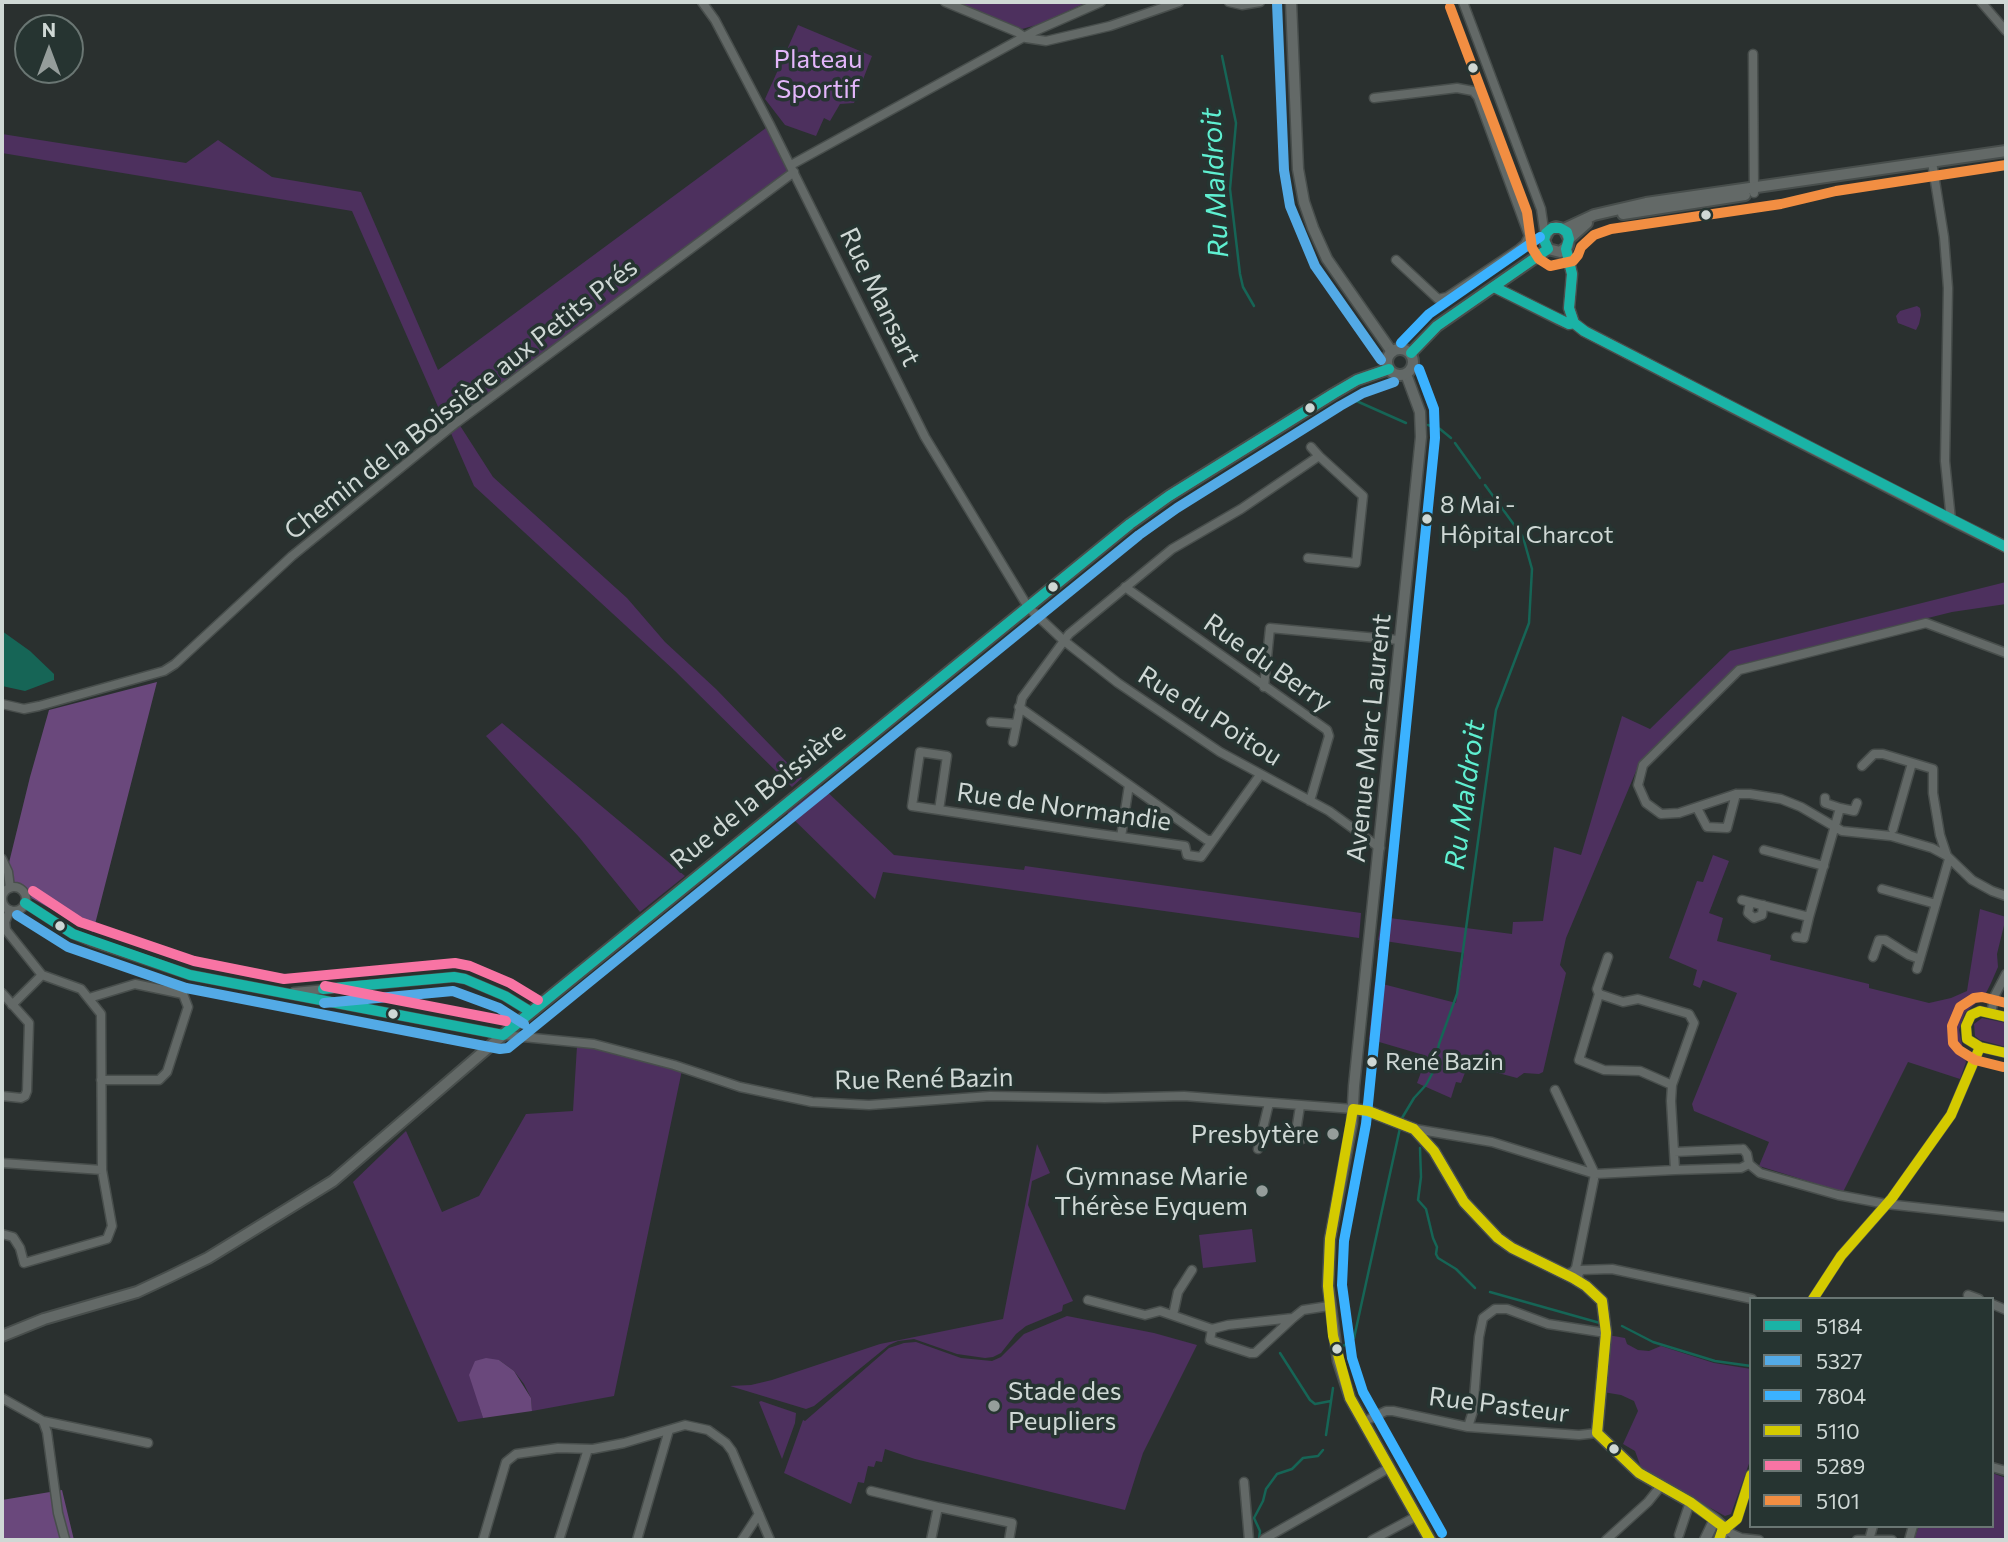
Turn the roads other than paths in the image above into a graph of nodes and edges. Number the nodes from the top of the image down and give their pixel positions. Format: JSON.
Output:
{"nodes":[{"id":1,"x":702,"y":2,"type":"edge"},
{"id":2,"x":945,"y":2,"type":"edge"},
{"id":3,"x":1101,"y":2,"type":"edge"},
{"id":4,"x":1179,"y":2,"type":"edge"},
{"id":5,"x":1229,"y":2,"type":"edge"},
{"id":6,"x":1260,"y":2,"type":"edge"},
{"id":7,"x":1291,"y":2,"type":"edge"},
{"id":8,"x":1463,"y":2,"type":"edge"},
{"id":9,"x":1981,"y":2,"type":"edge"},
{"id":10,"x":2006,"y":31,"type":"edge"},
{"id":11,"x":1026,"y":38,"type":"junction"},
{"id":12,"x":1753,"y":54,"type":"dead end"},
{"id":13,"x":1374,"y":97,"type":"dead end"},
{"id":14,"x":1517,"y":149,"type":"junction"},
{"id":15,"x":2006,"y":151,"type":"edge"},
{"id":16,"x":1499,"y":156,"type":"junction"},
{"id":17,"x":1932,"y":162,"type":"junction"},
{"id":18,"x":792,"y":169,"type":"junction"},
{"id":19,"x":1754,"y":190,"type":"junction"},
{"id":20,"x":1541,"y":209,"type":"junction"},
{"id":21,"x":1545,"y":236,"type":"joint"},
{"id":22,"x":1561,"y":243,"type":"junction"},
{"id":23,"x":1396,"y":260,"type":"dead end"},
{"id":24,"x":1494,"y":287,"type":"junction"},
{"id":25,"x":1574,"y":323,"type":"junction"},
{"id":26,"x":1392,"y":352,"type":"junction"},
{"id":27,"x":1410,"y":353,"type":"junction"},
{"id":28,"x":1389,"y":369,"type":"junction"},
{"id":29,"x":1406,"y":374,"type":"junction"},
{"id":30,"x":1311,"y":447,"type":"dead end"},
{"id":31,"x":1319,"y":456,"type":"junction"},
{"id":32,"x":1951,"y":520,"type":"junction"},
{"id":33,"x":2006,"y":547,"type":"edge"},
{"id":34,"x":1308,"y":558,"type":"dead end"},
{"id":35,"x":1125,"y":587,"type":"junction"},
{"id":36,"x":1028,"y":607,"type":"junction"},
{"id":37,"x":1063,"y":640,"type":"junction"},
{"id":38,"x":1399,"y":640,"type":"junction"},
{"id":39,"x":2006,"y":653,"type":"edge"},
{"id":40,"x":1264,"y":687,"type":"junction"},
{"id":41,"x":2,"y":704,"type":"edge"},
{"id":42,"x":1019,"y":707,"type":"junction"},
{"id":43,"x":991,"y":722,"type":"dead end"},
{"id":44,"x":1016,"y":724,"type":"junction"},
{"id":45,"x":1013,"y":742,"type":"dead end"},
{"id":46,"x":1912,"y":763,"type":"junction"},
{"id":47,"x":1861,"y":766,"type":"dead end"},
{"id":48,"x":1260,"y":775,"type":"junction"},
{"id":49,"x":1129,"y":785,"type":"junction"},
{"id":50,"x":1737,"y":794,"type":"junction"},
{"id":51,"x":1825,"y":798,"type":"dead end"},
{"id":52,"x":1310,"y":801,"type":"junction"},
{"id":53,"x":1857,"y":803,"type":"dead end"},
{"id":54,"x":1698,"y":808,"type":"junction"},
{"id":55,"x":1840,"y":808,"type":"junction"},
{"id":56,"x":939,"y":810,"type":"junction"},
{"id":57,"x":1835,"y":828,"type":"junction"},
{"id":58,"x":1893,"y":829,"type":"dead end"},
{"id":59,"x":1195,"y":832,"type":"junction"},
{"id":60,"x":1940,"y":835,"type":"junction"},
{"id":61,"x":1121,"y":837,"type":"junction"},
{"id":62,"x":1213,"y":840,"type":"junction"},
{"id":63,"x":1185,"y":846,"type":"junction"},
{"id":64,"x":1380,"y":848,"type":"junction"},
{"id":65,"x":1932,"y":848,"type":"junction"},
{"id":66,"x":1764,"y":850,"type":"dead end"},
{"id":67,"x":1948,"y":858,"type":"junction"},
{"id":68,"x":2,"y":859,"type":"edge"},
{"id":69,"x":1824,"y":866,"type":"junction"},
{"id":70,"x":10,"y":888,"type":"junction"},
{"id":71,"x":1882,"y":889,"type":"dead end"},
{"id":72,"x":2,"y":895,"type":"edge"},
{"id":73,"x":2006,"y":896,"type":"edge"},
{"id":74,"x":25,"y":904,"type":"junction"},
{"id":75,"x":1936,"y":904,"type":"junction"},
{"id":76,"x":1763,"y":905,"type":"junction"},
{"id":77,"x":10,"y":910,"type":"junction"},
{"id":78,"x":1809,"y":918,"type":"junction"},
{"id":79,"x":1871,"y":934,"type":"dead end"},
{"id":80,"x":1796,"y":937,"type":"dead end"},
{"id":81,"x":1879,"y":940,"type":"junction"},
{"id":82,"x":1608,"y":957,"type":"dead end"},
{"id":83,"x":1873,"y":957,"type":"dead end"},
{"id":84,"x":1920,"y":958,"type":"junction"},
{"id":85,"x":1917,"y":969,"type":"dead end"},
{"id":86,"x":2006,"y":974,"type":"edge"},
{"id":87,"x":42,"y":975,"type":"junction"},
{"id":88,"x":320,"y":989,"type":"junction"},
{"id":89,"x":2,"y":993,"type":"edge"},
{"id":90,"x":283,"y":993,"type":"junction"},
{"id":91,"x":1599,"y":994,"type":"junction"},
{"id":92,"x":89,"y":998,"type":"junction"},
{"id":93,"x":319,"y":1000,"type":"junction"},
{"id":94,"x":12,"y":1005,"type":"junction"},
{"id":95,"x":531,"y":1012,"type":"junction"},
{"id":96,"x":1991,"y":1013,"type":"junction"},
{"id":97,"x":2006,"y":1017,"type":"edge"},
{"id":98,"x":503,"y":1035,"type":"junction"},
{"id":99,"x":1980,"y":1047,"type":"junction"},
{"id":100,"x":2006,"y":1053,"type":"edge"},
{"id":101,"x":101,"y":1080,"type":"junction"},
{"id":102,"x":1672,"y":1085,"type":"junction"},
{"id":103,"x":1555,"y":1090,"type":"dead end"},
{"id":104,"x":2,"y":1096,"type":"edge"},
{"id":105,"x":1269,"y":1103,"type":"junction"},
{"id":106,"x":1300,"y":1106,"type":"junction"},
{"id":107,"x":1353,"y":1109,"type":"junction"},
{"id":108,"x":1415,"y":1129,"type":"junction"},
{"id":109,"x":1284,"y":1136,"type":"dead end"},
{"id":110,"x":1258,"y":1149,"type":"dead end"},
{"id":111,"x":1674,"y":1152,"type":"junction"},
{"id":112,"x":2,"y":1163,"type":"edge"},
{"id":113,"x":1749,"y":1164,"type":"junction"},
{"id":114,"x":102,"y":1170,"type":"junction"},
{"id":115,"x":1675,"y":1170,"type":"junction"},
{"id":116,"x":1595,"y":1174,"type":"junction"},
{"id":117,"x":1886,"y":1204,"type":"junction"},
{"id":118,"x":2006,"y":1217,"type":"edge"},
{"id":119,"x":2,"y":1234,"type":"edge"},
{"id":120,"x":1579,"y":1255,"type":"junction"},
{"id":121,"x":1594,"y":1269,"type":"junction"},
{"id":122,"x":1192,"y":1270,"type":"dead end"},
{"id":123,"x":1566,"y":1273,"type":"junction"},
{"id":124,"x":169,"y":1277,"type":"junction"},
{"id":125,"x":1579,"y":1281,"type":"junction"},
{"id":126,"x":1968,"y":1294,"type":"dead end"},
{"id":127,"x":1814,"y":1297,"type":"edge"},
{"id":128,"x":1975,"y":1297,"type":"edge"},
{"id":129,"x":1749,"y":1298,"type":"edge"},
{"id":130,"x":1088,"y":1300,"type":"dead end"},
{"id":131,"x":1329,"y":1306,"type":"junction"},
{"id":132,"x":1173,"y":1315,"type":"junction"},
{"id":133,"x":1293,"y":1318,"type":"junction"},
{"id":134,"x":2,"y":1329,"type":"edge"},
{"id":135,"x":1212,"y":1329,"type":"junction"},
{"id":136,"x":1606,"y":1333,"type":"junction"},
{"id":137,"x":2,"y":1336,"type":"edge"},
{"id":138,"x":2,"y":1398,"type":"edge"},
{"id":139,"x":43,"y":1421,"type":"junction"},
{"id":140,"x":1363,"y":1422,"type":"junction"},
{"id":141,"x":1468,"y":1427,"type":"junction"},
{"id":142,"x":668,"y":1430,"type":"junction"},
{"id":143,"x":1597,"y":1433,"type":"junction"},
{"id":144,"x":148,"y":1443,"type":"dead end"},
{"id":145,"x":587,"y":1449,"type":"junction"},
{"id":146,"x":1389,"y":1468,"type":"junction"},
{"id":147,"x":1749,"y":1480,"type":"edge"},
{"id":148,"x":1244,"y":1482,"type":"dead end"},
{"id":149,"x":1660,"y":1487,"type":"junction"},
{"id":150,"x":871,"y":1491,"type":"dead end"},
{"id":151,"x":1690,"y":1502,"type":"junction"},
{"id":152,"x":938,"y":1507,"type":"junction"},
{"id":153,"x":759,"y":1514,"type":"junction"},
{"id":154,"x":1416,"y":1516,"type":"junction"},
{"id":155,"x":1715,"y":1519,"type":"junction"},
{"id":156,"x":1726,"y":1529,"type":"junction"},
{"id":157,"x":1679,"y":1535,"type":"dead end"},
{"id":158,"x":65,"y":1539,"type":"edge"},
{"id":159,"x":1264,"y":1539,"type":"edge"},
{"id":160,"x":483,"y":1540,"type":"edge"},
{"id":161,"x":559,"y":1540,"type":"edge"},
{"id":162,"x":637,"y":1540,"type":"edge"},
{"id":163,"x":742,"y":1540,"type":"edge"},
{"id":164,"x":771,"y":1540,"type":"edge"},
{"id":165,"x":931,"y":1540,"type":"edge"},
{"id":166,"x":1009,"y":1540,"type":"edge"},
{"id":167,"x":1249,"y":1540,"type":"edge"},
{"id":168,"x":1372,"y":1540,"type":"edge"},
{"id":169,"x":1430,"y":1540,"type":"edge"},
{"id":170,"x":1606,"y":1540,"type":"edge"},
{"id":171,"x":1705,"y":1540,"type":"edge"},
{"id":172,"x":1719,"y":1540,"type":"edge"},
{"id":173,"x":1759,"y":1540,"type":"edge"},
{"id":174,"x":1857,"y":1540,"type":"edge"},
{"id":175,"x":1869,"y":1540,"type":"edge"},
{"id":176,"x":1892,"y":1540,"type":"edge"}],
"edges":[{"from":1,"to":18,"type":"street","name":"Rue Mansart"},
{"from":2,"to":11,"type":"street"},
{"from":3,"to":11,"type":"street","name":"Chemin de la Boissière aux Petits Prés"},
{"from":4,"to":11,"type":"street"},
{"from":5,"to":6,"type":"street"},
{"from":7,"to":26,"type":"street"},
{"from":8,"to":14,"type":"street"},
{"from":9,"to":10,"type":"street"},
{"from":11,"to":18,"type":"street","name":"Chemin de la Boissière aux Petits Prés"},
{"from":12,"to":19,"type":"street"},
{"from":13,"to":16,"type":"street"},
{"from":14,"to":16,"type":"street"},
{"from":14,"to":20,"type":"street"},
{"from":15,"to":17,"type":"main road"},
{"from":16,"to":23,"type":"street"},
{"from":17,"to":19,"type":"main road"},
{"from":17,"to":32,"type":"street"},
{"from":18,"to":36,"type":"street","name":"Rue Mansart"},
{"from":18,"to":41,"type":"street","name":"Chemin de la Boissière aux Petits Prés"},
{"from":19,"to":22,"type":"main road"},
{"from":20,"to":21,"type":"street"},
{"from":20,"to":22,"type":"street"},
{"from":21,"to":22,"type":"main road"},
{"from":22,"to":24,"type":"main road"},
{"from":22,"to":25,"type":"street"},
{"from":24,"to":25,"type":"street"},
{"from":24,"to":27,"type":"main road"},
{"from":25,"to":32,"type":"street"},
{"from":26,"to":27,"type":"main road"},
{"from":26,"to":28,"type":"main road"},
{"from":27,"to":29,"type":"main road"},
{"from":28,"to":29,"type":"main road"},
{"from":28,"to":36,"type":"main road","name":"Rue de la Boissière"},
{"from":29,"to":38,"type":"street","name":"Avenue Marc Laurent"},
{"from":30,"to":31,"type":"street"},
{"from":31,"to":34,"type":"street"},
{"from":31,"to":35,"type":"street"},
{"from":32,"to":33,"type":"street"},
{"from":35,"to":37,"type":"street"},
{"from":35,"to":40,"type":"street","name":"Rue du Berry"},
{"from":36,"to":37,"type":"street","name":"Rue du Poitou"},
{"from":36,"to":95,"type":"main road","name":"Rue de la Boissière"},
{"from":37,"to":42,"type":"street"},
{"from":37,"to":48,"type":"street","name":"Rue du Poitou"},
{"from":38,"to":40,"type":"street"},
{"from":38,"to":64,"type":"street","name":"Avenue Marc Laurent"},
{"from":39,"to":54,"type":"street"},
{"from":40,"to":52,"type":"street","name":"Rue du Berry"},
{"from":42,"to":44,"type":"street"},
{"from":42,"to":49,"type":"street"},
{"from":43,"to":44,"type":"street"},
{"from":44,"to":45,"type":"street"},
{"from":46,"to":47,"type":"street"},
{"from":46,"to":58,"type":"street"},
{"from":46,"to":60,"type":"street"},
{"from":48,"to":52,"type":"street","name":"Rue du Poitou"},
{"from":48,"to":62,"type":"street","name":"Rue de Normandie"},
{"from":49,"to":59,"type":"street"},
{"from":49,"to":61,"type":"street"},
{"from":50,"to":54,"type":"street"},
{"from":50,"to":54,"type":"street"},
{"from":50,"to":57,"type":"street"},
{"from":51,"to":55,"type":"street"},
{"from":52,"to":64,"type":"street","name":"Rue du Poitou"},
{"from":53,"to":55,"type":"street"},
{"from":55,"to":57,"type":"street"},
{"from":56,"to":56,"type":"street","name":"Rue de Normandie"},
{"from":56,"to":61,"type":"street","name":"Rue de Normandie"},
{"from":57,"to":65,"type":"street"},
{"from":57,"to":69,"type":"street"},
{"from":59,"to":62,"type":"street"},
{"from":59,"to":63,"type":"street"},
{"from":60,"to":65,"type":"street"},
{"from":60,"to":67,"type":"street"},
{"from":61,"to":63,"type":"street","name":"Rue de Normandie"},
{"from":62,"to":63,"type":"street","name":"Rue de Normandie"},
{"from":64,"to":107,"type":"street","name":"Avenue Marc Laurent"},
{"from":65,"to":67,"type":"street"},
{"from":66,"to":69,"type":"street"},
{"from":67,"to":73,"type":"street"},
{"from":67,"to":75,"type":"street"},
{"from":68,"to":70,"type":"street"},
{"from":69,"to":78,"type":"street"},
{"from":70,"to":72,"type":"street"},
{"from":70,"to":74,"type":"street"},
{"from":71,"to":75,"type":"street"},
{"from":72,"to":77,"type":"street"},
{"from":74,"to":77,"type":"street"},
{"from":74,"to":90,"type":"street","name":"Rue René Bazin"},
{"from":75,"to":84,"type":"street"},
{"from":76,"to":76,"type":"street"},
{"from":76,"to":78,"type":"street"},
{"from":77,"to":87,"type":"street"},
{"from":78,"to":80,"type":"street"},
{"from":79,"to":81,"type":"street"},
{"from":81,"to":83,"type":"street"},
{"from":81,"to":84,"type":"street"},
{"from":82,"to":91,"type":"street"},
{"from":84,"to":85,"type":"street"},
{"from":86,"to":96,"type":"street"},
{"from":87,"to":92,"type":"street"},
{"from":87,"to":94,"type":"street"},
{"from":88,"to":90,"type":"street"},
{"from":88,"to":93,"type":"street"},
{"from":88,"to":95,"type":"street"},
{"from":89,"to":94,"type":"street"},
{"from":90,"to":93,"type":"street","name":"Rue René Bazin"},
{"from":91,"to":102,"type":"street"},
{"from":91,"to":102,"type":"street"},
{"from":92,"to":101,"type":"street"},
{"from":92,"to":101,"type":"street"},
{"from":93,"to":98,"type":"street","name":"Rue René Bazin"},
{"from":94,"to":104,"type":"street"},
{"from":95,"to":98,"type":"main road","name":"Rue de la Boissière"},
{"from":96,"to":97,"type":"street"},
{"from":96,"to":99,"type":"street"},
{"from":98,"to":105,"type":"street","name":"Rue René Bazin"},
{"from":98,"to":124,"type":"main road","name":"Rue de la Boissière"},
{"from":99,"to":100,"type":"street"},
{"from":99,"to":117,"type":"street"},
{"from":101,"to":114,"type":"street"},
{"from":102,"to":111,"type":"street"},
{"from":103,"to":116,"type":"street"},
{"from":105,"to":106,"type":"street","name":"Rue René Bazin"},
{"from":105,"to":110,"type":"street"},
{"from":106,"to":107,"type":"street","name":"Rue René Bazin"},
{"from":106,"to":109,"type":"street"},
{"from":107,"to":108,"type":"street"},
{"from":107,"to":131,"type":"street","name":"Avenue Marc Laurent"},
{"from":108,"to":116,"type":"street"},
{"from":108,"to":123,"type":"street"},
{"from":111,"to":113,"type":"street"},
{"from":111,"to":115,"type":"street"},
{"from":112,"to":114,"type":"street"},
{"from":113,"to":115,"type":"street"},
{"from":113,"to":117,"type":"street"},
{"from":114,"to":119,"type":"street"},
{"from":115,"to":116,"type":"street"},
{"from":116,"to":120,"type":"street"},
{"from":117,"to":118,"type":"street"},
{"from":117,"to":127,"type":"street"},
{"from":120,"to":121,"type":"street"},
{"from":120,"to":123,"type":"street"},
{"from":121,"to":125,"type":"street"},
{"from":121,"to":129,"type":"street"},
{"from":122,"to":132,"type":"street"},
{"from":123,"to":125,"type":"street"},
{"from":124,"to":134,"type":"main road","name":"Rue de la Boissière"},
{"from":124,"to":137,"type":"main road","name":"Rue de la Boissière"},
{"from":125,"to":136,"type":"street"},
{"from":126,"to":128,"type":"street"},
{"from":130,"to":132,"type":"street"},
{"from":131,"to":133,"type":"street"},
{"from":131,"to":140,"type":"street","name":"Avenue Marc Laurent"},
{"from":132,"to":135,"type":"street"},
{"from":133,"to":135,"type":"street"},
{"from":133,"to":135,"type":"street"},
{"from":136,"to":141,"type":"street"},
{"from":136,"to":143,"type":"street"},
{"from":138,"to":139,"type":"street"},
{"from":139,"to":144,"type":"street"},
{"from":139,"to":158,"type":"street"},
{"from":140,"to":141,"type":"street","name":"Rue Pasteur"},
{"from":140,"to":146,"type":"street","name":"Avenue Marc Laurent"},
{"from":141,"to":143,"type":"street","name":"Rue Pasteur"},
{"from":142,"to":145,"type":"street"},
{"from":142,"to":153,"type":"street"},
{"from":142,"to":162,"type":"street"},
{"from":143,"to":149,"type":"street","name":"Rue Pasteur"},
{"from":145,"to":160,"type":"street"},
{"from":145,"to":161,"type":"street"},
{"from":146,"to":154,"type":"street","name":"Avenue Marc Laurent"},
{"from":146,"to":159,"type":"street"},
{"from":147,"to":156,"type":"street"},
{"from":148,"to":167,"type":"street"},
{"from":149,"to":151,"type":"street","name":"Rue Pasteur"},
{"from":149,"to":170,"type":"street"},
{"from":150,"to":152,"type":"street"},
{"from":151,"to":155,"type":"street","name":"Rue Pasteur"},
{"from":151,"to":157,"type":"street"},
{"from":152,"to":165,"type":"street"},
{"from":152,"to":166,"type":"street"},
{"from":153,"to":163,"type":"street"},
{"from":153,"to":164,"type":"street"},
{"from":154,"to":168,"type":"street"},
{"from":154,"to":169,"type":"street","name":"Avenue Marc Laurent"},
{"from":155,"to":156,"type":"street","name":"Rue Pasteur"},
{"from":155,"to":171,"type":"street"},
{"from":156,"to":172,"type":"street"},
{"from":156,"to":173,"type":"street"},
{"from":174,"to":175,"type":"street"},
{"from":175,"to":176,"type":"street"}]}
